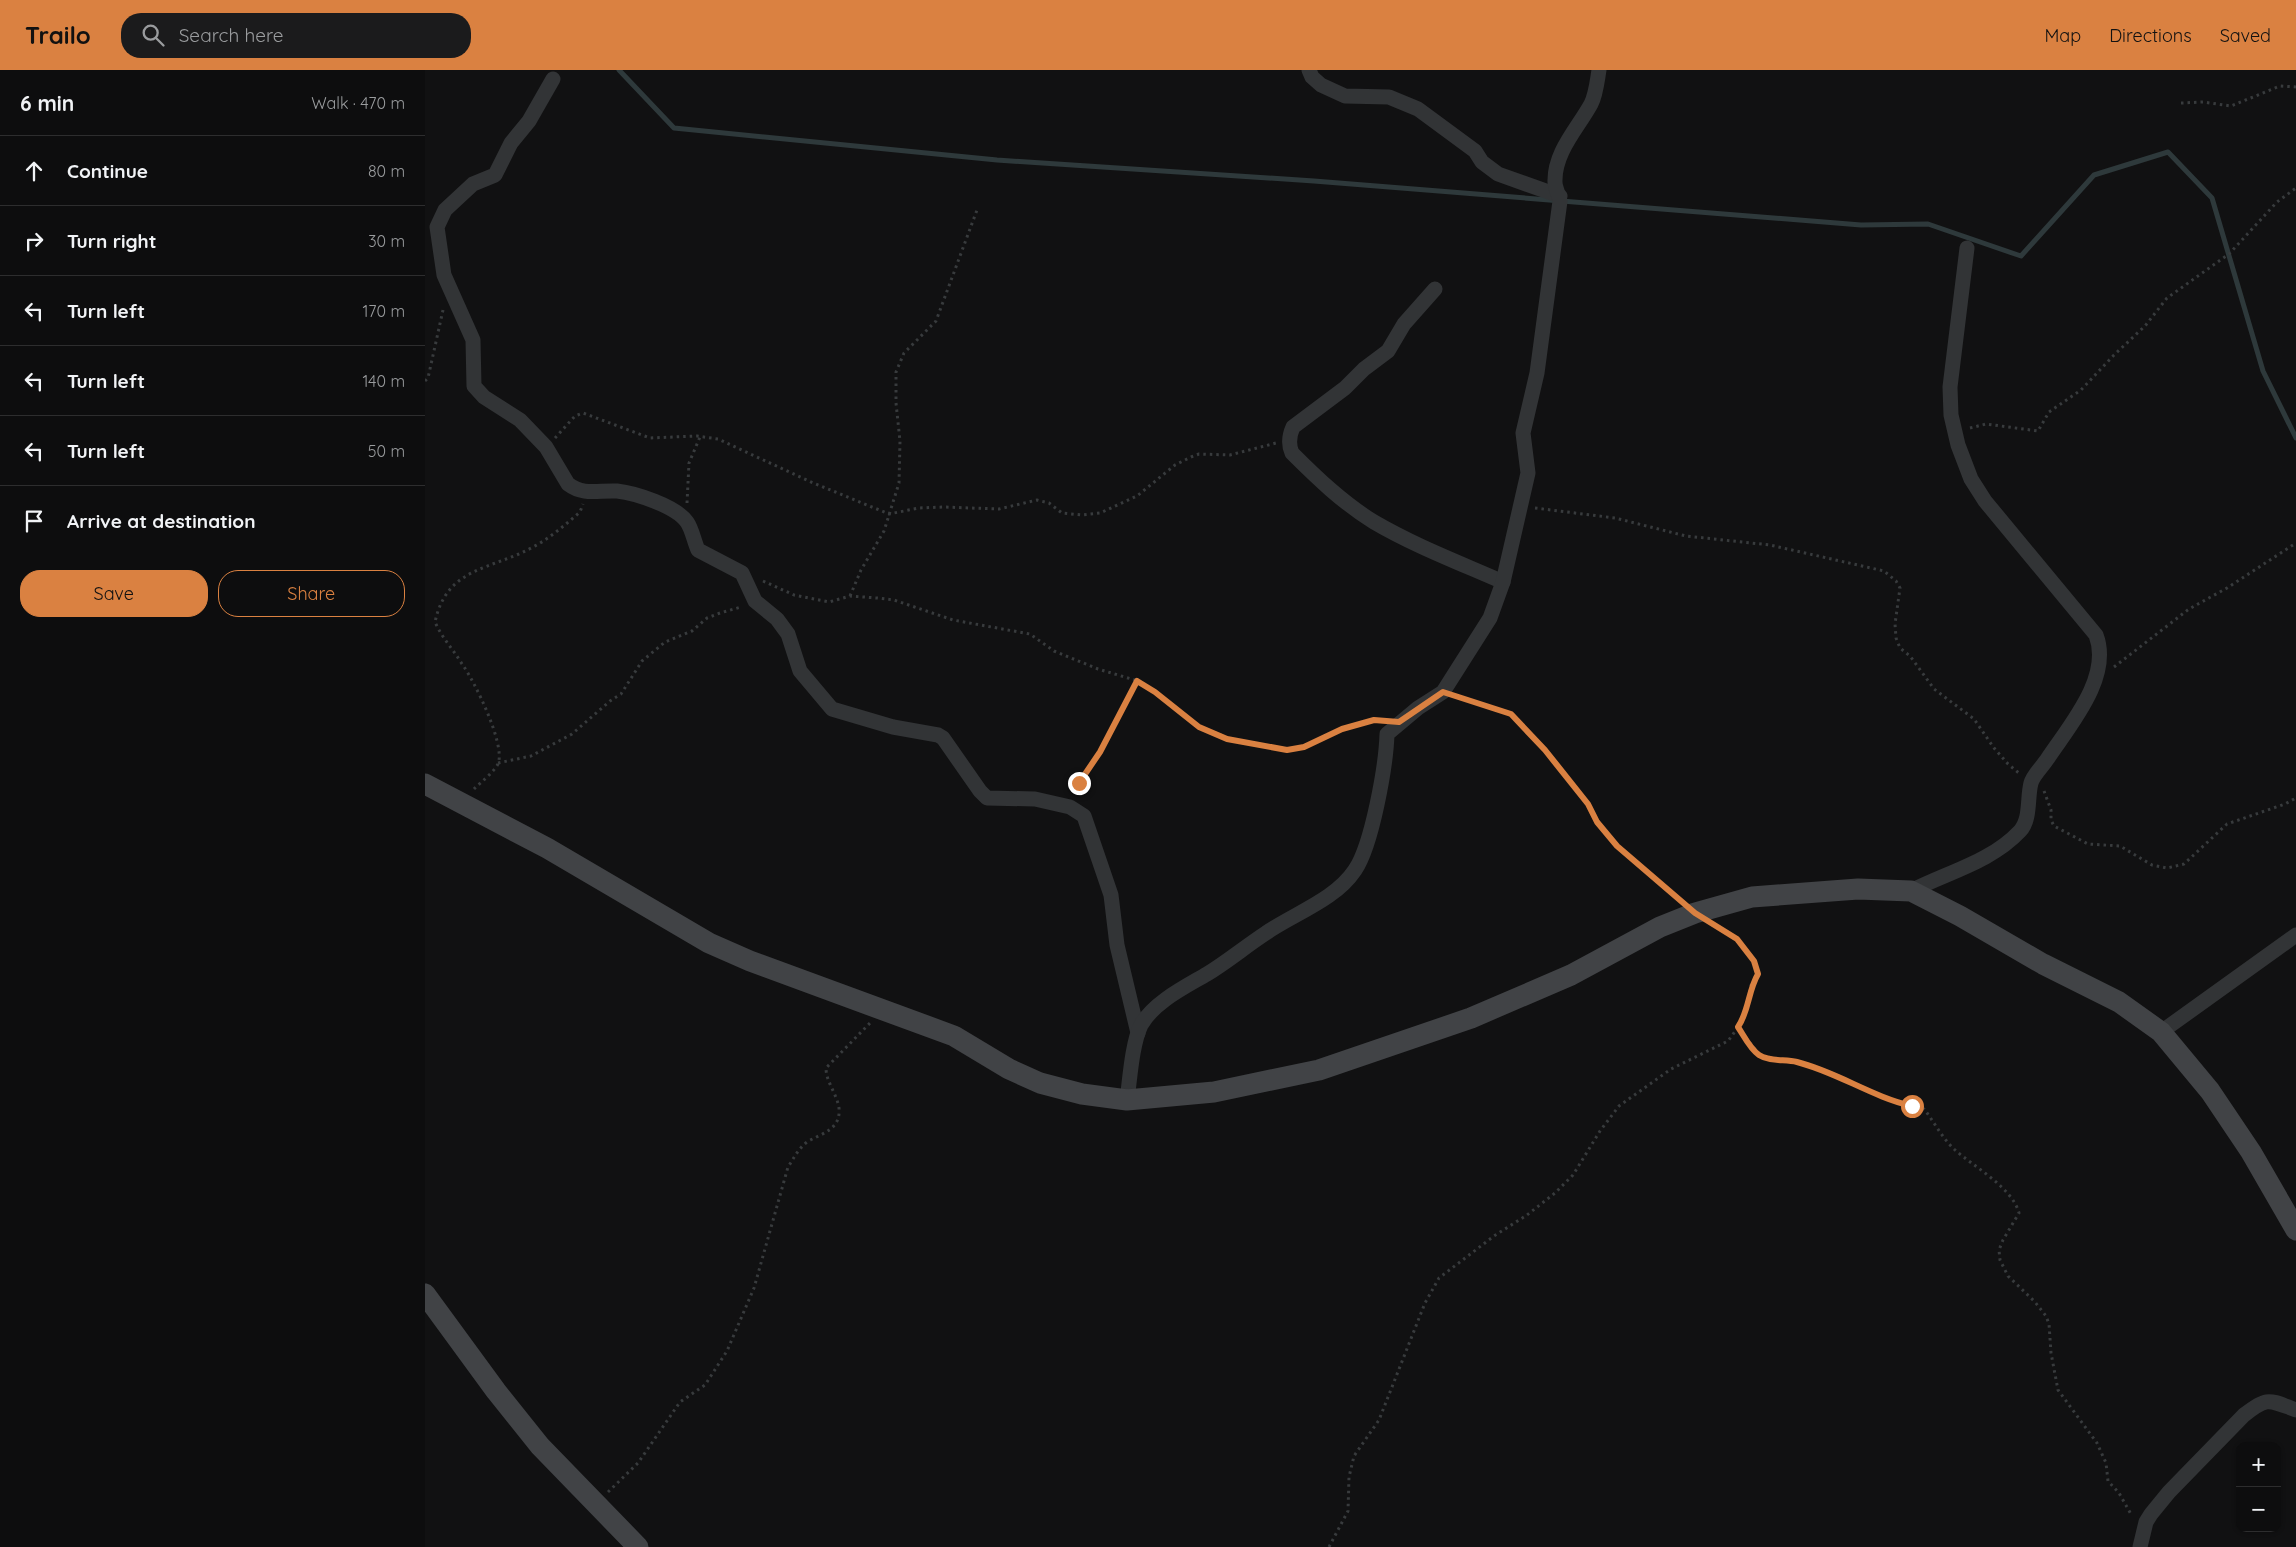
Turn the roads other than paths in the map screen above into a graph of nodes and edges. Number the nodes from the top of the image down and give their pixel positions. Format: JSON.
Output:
{"nodes":[{"id":1,"x":1309,"y":70,"type":"edge"},
{"id":2,"x":1599,"y":70,"type":"edge"},
{"id":3,"x":553,"y":79,"type":"dead end"},
{"id":4,"x":1560,"y":196,"type":"junction"},
{"id":5,"x":1967,"y":248,"type":"dead end"},
{"id":6,"x":1435,"y":289,"type":"dead end"},
{"id":7,"x":1503,"y":582,"type":"junction"},
{"id":8,"x":425,"y":784,"type":"edge"},
{"id":9,"x":1911,"y":891,"type":"junction"},
{"id":10,"x":2296,"y":935,"type":"edge"},
{"id":11,"x":2161,"y":1032,"type":"junction"},
{"id":12,"x":1138,"y":1033,"type":"junction"},
{"id":13,"x":1127,"y":1100,"type":"junction"},
{"id":14,"x":2296,"y":1230,"type":"edge"},
{"id":15,"x":425,"y":1294,"type":"edge"},
{"id":16,"x":2296,"y":1410,"type":"edge"},
{"id":17,"x":2141,"y":1542,"type":"edge"},
{"id":18,"x":637,"y":1547,"type":"edge"}],
"edges":[{"from":1,"to":4,"type":"street"},
{"from":2,"to":4,"type":"street"},
{"from":3,"to":12,"type":"street"},
{"from":4,"to":7,"type":"street"},
{"from":5,"to":9,"type":"street"},
{"from":6,"to":7,"type":"street"},
{"from":7,"to":12,"type":"street"},
{"from":8,"to":13,"type":"street"},
{"from":9,"to":11,"type":"street"},
{"from":9,"to":13,"type":"street"},
{"from":10,"to":11,"type":"street"},
{"from":11,"to":14,"type":"street"},
{"from":12,"to":13,"type":"street"},
{"from":15,"to":18,"type":"street"},
{"from":16,"to":17,"type":"street"}]}
